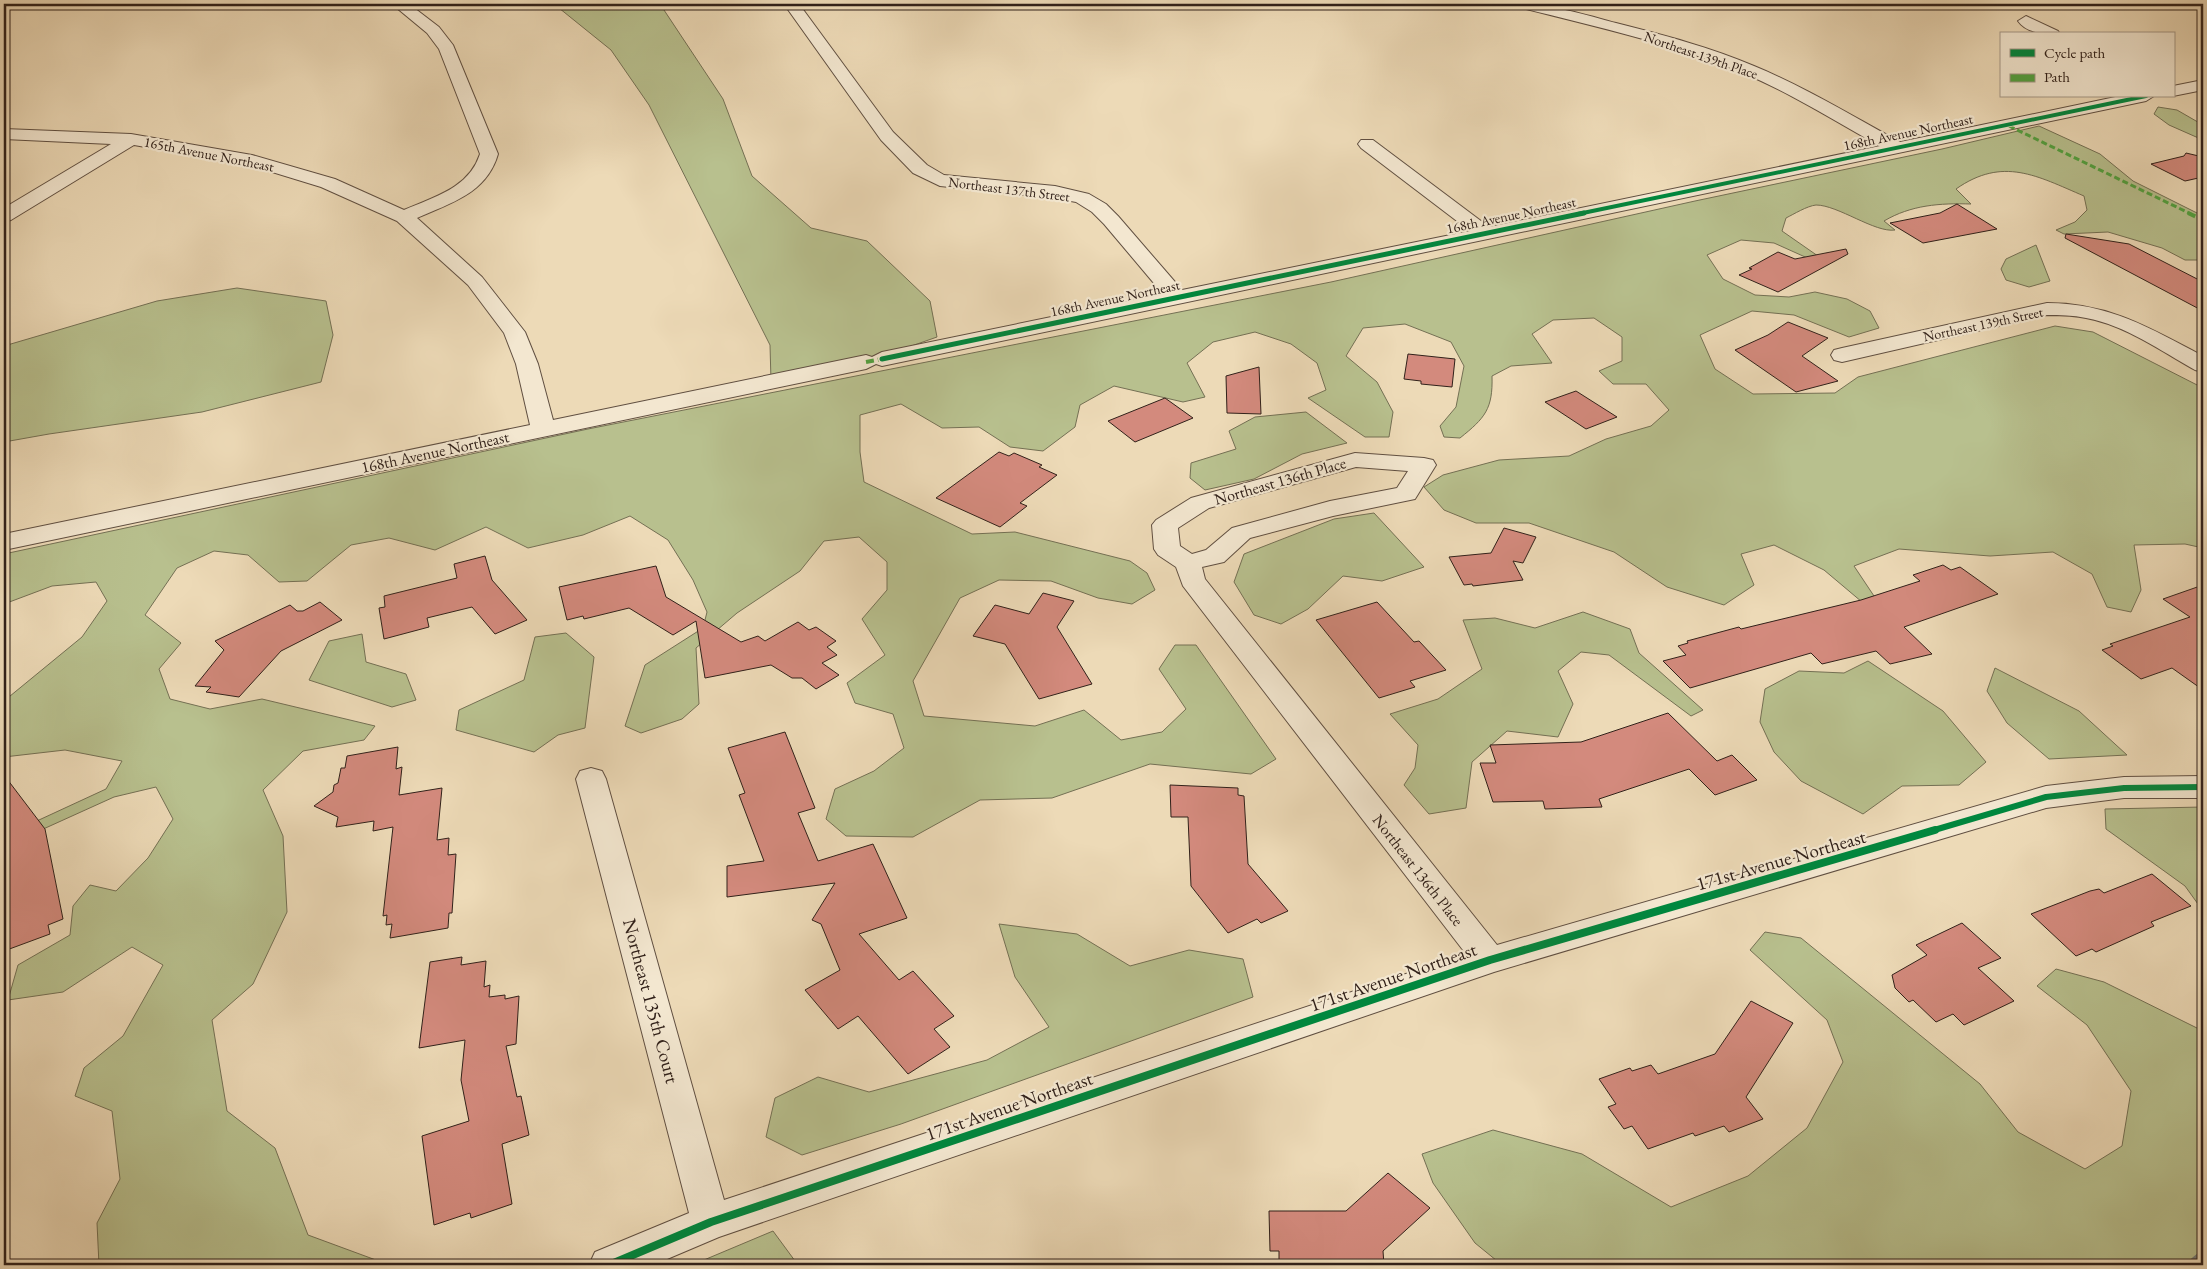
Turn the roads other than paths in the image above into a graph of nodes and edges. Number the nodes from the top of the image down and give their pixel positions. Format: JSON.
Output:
{"nodes":[{"id":1,"x":400,"y":4,"type":"edge"},
{"id":2,"x":791,"y":4,"type":"edge"},
{"id":3,"x":1523,"y":4,"type":"edge"},
{"id":4,"x":2026,"y":21,"type":"dead end"},
{"id":5,"x":2048,"y":32,"type":"edge"},
{"id":6,"x":2203,"y":85,"type":"edge"},
{"id":7,"x":2177,"y":88,"type":"edge"},
{"id":8,"x":2136,"y":98,"type":"edge"},
{"id":9,"x":4,"y":134,"type":"edge"},
{"id":10,"x":131,"y":139,"type":"junction"},
{"id":11,"x":1367,"y":144,"type":"dead end"},
{"id":12,"x":1896,"y":147,"type":"junction"},
{"id":13,"x":4,"y":216,"type":"edge"},
{"id":14,"x":404,"y":218,"type":"junction"},
{"id":15,"x":1485,"y":233,"type":"junction"},
{"id":16,"x":1178,"y":298,"type":"junction"},
{"id":17,"x":1842,"y":354,"type":"dead end"},
{"id":18,"x":2203,"y":365,"type":"edge"},
{"id":19,"x":543,"y":429,"type":"junction"},
{"id":20,"x":4,"y":542,"type":"edge"},
{"id":21,"x":1188,"y":563,"type":"junction"},
{"id":22,"x":591,"y":779,"type":"dead end"},
{"id":23,"x":2203,"y":787,"type":"edge"},
{"id":24,"x":1490,"y":960,"type":"junction"},
{"id":25,"x":711,"y":1222,"type":"junction"},
{"id":26,"x":609,"y":1265,"type":"edge"}],
"edges":[{"from":1,"to":14,"type":"street"},
{"from":2,"to":16,"type":"street","name":"Northeast 137th Street"},
{"from":3,"to":12,"type":"street","name":"Northeast 139th Place"},
{"from":4,"to":5,"type":"street"},
{"from":6,"to":7,"type":"street"},
{"from":8,"to":12,"type":"street","name":"168th Avenue Northeast"},
{"from":9,"to":10,"type":"street","name":"165th Avenue Northeast"},
{"from":10,"to":13,"type":"street"},
{"from":10,"to":14,"type":"street","name":"165th Avenue Northeast"},
{"from":11,"to":15,"type":"street"},
{"from":12,"to":15,"type":"street","name":"168th Avenue Northeast"},
{"from":14,"to":19,"type":"street","name":"165th Avenue Northeast"},
{"from":15,"to":16,"type":"street","name":"168th Avenue Northeast"},
{"from":16,"to":19,"type":"street","name":"168th Avenue Northeast"},
{"from":17,"to":18,"type":"street","name":"Northeast 139th Street"},
{"from":19,"to":20,"type":"street","name":"168th Avenue Northeast"},
{"from":21,"to":21,"type":"street","name":"Northeast 136th Place"},
{"from":21,"to":24,"type":"street","name":"Northeast 136th Place"},
{"from":22,"to":25,"type":"street","name":"Northeast 135th Court"},
{"from":23,"to":24,"type":"street","name":"171st Avenue Northeast"},
{"from":24,"to":25,"type":"street","name":"171st Avenue Northeast"},
{"from":25,"to":26,"type":"street","name":"171st Avenue Northeast"}]}
